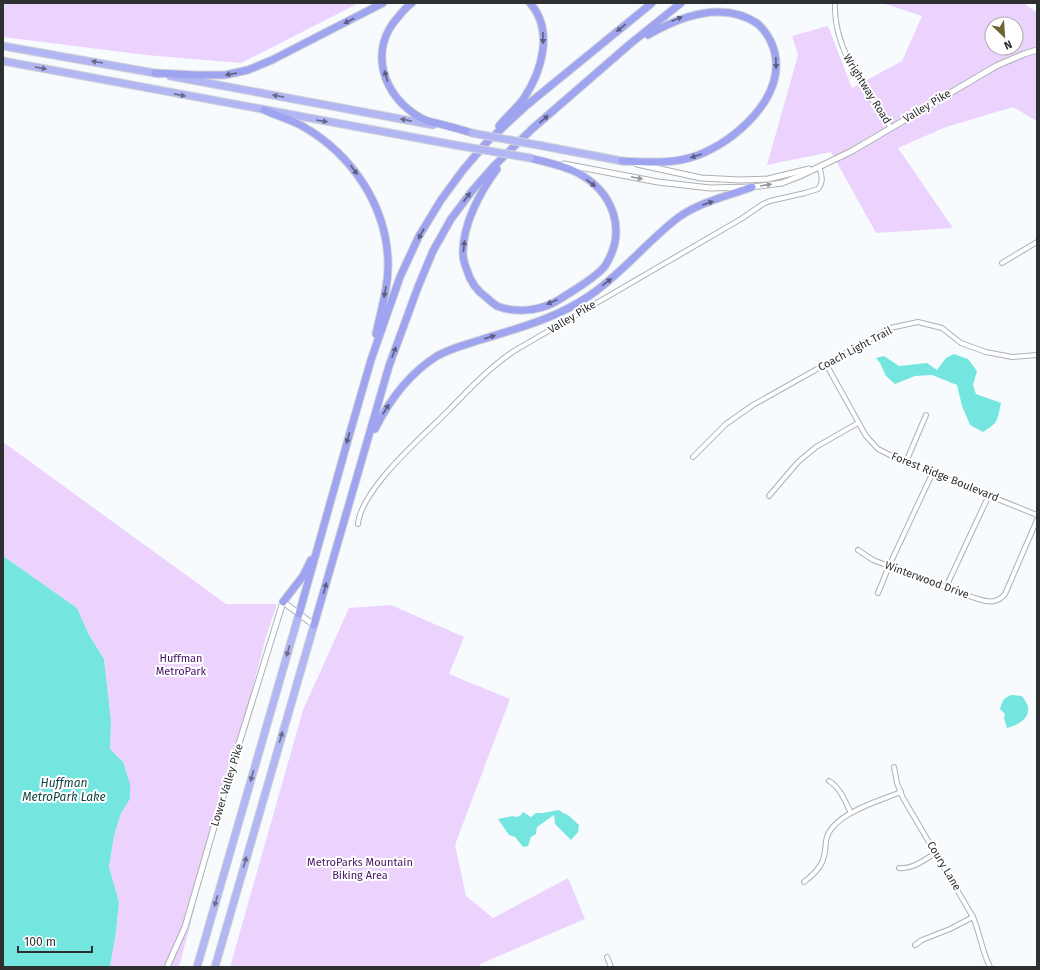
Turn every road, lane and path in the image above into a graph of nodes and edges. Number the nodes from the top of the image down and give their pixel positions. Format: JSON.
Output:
{"nodes":[{"id":1,"x":384,"y":3,"type":"edge"},
{"id":2,"x":412,"y":3,"type":"edge"},
{"id":3,"x":530,"y":3,"type":"edge"},
{"id":4,"x":652,"y":3,"type":"edge"},
{"id":5,"x":681,"y":3,"type":"edge"},
{"id":6,"x":835,"y":3,"type":"edge"},
{"id":7,"x":630,"y":44,"type":"junction"},
{"id":8,"x":3,"y":46,"type":"edge"},
{"id":9,"x":1037,"y":50,"type":"edge"},
{"id":10,"x":3,"y":61,"type":"edge"},
{"id":11,"x":155,"y":73,"type":"junction"},
{"id":12,"x":264,"y":110,"type":"junction"},
{"id":13,"x":891,"y":128,"type":"junction"},
{"id":14,"x":472,"y":133,"type":"junction"},
{"id":15,"x":487,"y":142,"type":"junction"},
{"id":16,"x":515,"y":146,"type":"junction"},
{"id":17,"x":530,"y":158,"type":"junction"},
{"id":18,"x":622,"y":161,"type":"junction"},
{"id":19,"x":819,"y":167,"type":"junction"},
{"id":20,"x":752,"y":187,"type":"junction"},
{"id":21,"x":1037,"y":242,"type":"edge"},
{"id":22,"x":1002,"y":263,"type":"dead end"},
{"id":23,"x":1037,"y":355,"type":"edge"},
{"id":24,"x":371,"y":360,"type":"junction"},
{"id":25,"x":826,"y":364,"type":"junction"},
{"id":26,"x":926,"y":415,"type":"dead end"},
{"id":27,"x":858,"y":423,"type":"junction"},
{"id":28,"x":368,"y":443,"type":"junction"},
{"id":29,"x":693,"y":457,"type":"dead end"},
{"id":30,"x":906,"y":462,"type":"junction"},
{"id":31,"x":933,"y":472,"type":"junction"},
{"id":32,"x":989,"y":495,"type":"junction"},
{"id":33,"x":768,"y":496,"type":"dead end"},
{"id":34,"x":1037,"y":515,"type":"edge"},
{"id":35,"x":1037,"y":520,"type":"edge"},
{"id":36,"x":358,"y":524,"type":"dead end"},
{"id":37,"x":858,"y":550,"type":"dead end"},
{"id":38,"x":317,"y":552,"type":"junction"},
{"id":39,"x":889,"y":566,"type":"junction"},
{"id":40,"x":946,"y":587,"type":"junction"},
{"id":41,"x":878,"y":593,"type":"dead end"},
{"id":42,"x":283,"y":602,"type":"junction"},
{"id":43,"x":299,"y":614,"type":"junction"},
{"id":44,"x":314,"y":626,"type":"junction"},
{"id":45,"x":894,"y":767,"type":"dead end"},
{"id":46,"x":829,"y":782,"type":"dead end"},
{"id":47,"x":901,"y":792,"type":"junction"},
{"id":48,"x":851,"y":813,"type":"junction"},
{"id":49,"x":936,"y":853,"type":"junction"},
{"id":50,"x":899,"y":868,"type":"dead end"},
{"id":51,"x":804,"y":882,"type":"dead end"},
{"id":52,"x":973,"y":917,"type":"junction"},
{"id":53,"x":915,"y":945,"type":"dead end"},
{"id":54,"x":607,"y":957,"type":"dead end"},
{"id":55,"x":167,"y":967,"type":"edge"},
{"id":56,"x":197,"y":967,"type":"edge"},
{"id":57,"x":215,"y":967,"type":"edge"},
{"id":58,"x":611,"y":967,"type":"edge"},
{"id":59,"x":990,"y":967,"type":"edge"}],
"edges":[{"from":1,"to":11,"type":"highway","one_way":true},
{"from":14,"to":2,"type":"highway","one_way":true},
{"from":3,"to":15,"type":"highway","one_way":true},
{"from":4,"to":15,"type":"highway","one_way":true},
{"from":5,"to":7,"type":"highway"},
{"from":6,"to":13,"type":"street","name":"Wrightway Road"},
{"from":16,"to":7,"type":"highway","one_way":true},
{"from":7,"to":18,"type":"highway","one_way":true},
{"from":11,"to":8,"type":"highway","one_way":true},
{"from":9,"to":13,"type":"street","name":"Valley Pike"},
{"from":10,"to":12,"type":"highway","one_way":true},
{"from":14,"to":11,"type":"highway","one_way":true},
{"from":12,"to":17,"type":"highway","one_way":true,"bridge":true},
{"from":12,"to":24,"type":"highway","one_way":true},
{"from":13,"to":19,"type":"street","name":"Valley Pike"},
{"from":14,"to":18,"type":"highway","bridge":true},
{"from":15,"to":24,"type":"highway","one_way":true},
{"from":17,"to":16,"type":"highway","one_way":true},
{"from":28,"to":16,"type":"highway","one_way":true},
{"from":17,"to":20,"type":"street","name":"Valley Pike","one_way":true},
{"from":18,"to":19,"type":"street","name":"Valley Pike"},
{"from":20,"to":19,"type":"street","name":"Valley Pike","one_way":true},
{"from":19,"to":36,"type":"street","name":"Valley Pike"},
{"from":28,"to":20,"type":"highway","one_way":true},
{"from":21,"to":22,"type":"street"},
{"from":23,"to":25,"type":"street","name":"Coach Light Trail"},
{"from":24,"to":38,"type":"highway","one_way":true},
{"from":25,"to":27,"type":"street","name":"Forest Ridge Boulevard"},
{"from":25,"to":29,"type":"street","name":"Coach Light Trail"},
{"from":26,"to":30,"type":"street"},
{"from":27,"to":30,"type":"street","name":"Forest Ridge Boulevard"},
{"from":27,"to":33,"type":"street"},
{"from":44,"to":28,"type":"highway","one_way":true},
{"from":30,"to":31,"type":"street","name":"Forest Ridge Boulevard"},
{"from":31,"to":32,"type":"street","name":"Forest Ridge Boulevard"},
{"from":31,"to":39,"type":"street"},
{"from":32,"to":34,"type":"street","name":"Forest Ridge Boulevard"},
{"from":32,"to":40,"type":"street"},
{"from":35,"to":40,"type":"street","name":"Winterwood Drive"},
{"from":37,"to":39,"type":"street","name":"Winterwood Drive"},
{"from":38,"to":42,"type":"highway"},
{"from":38,"to":43,"type":"highway"},
{"from":39,"to":40,"type":"street","name":"Winterwood Drive"},
{"from":39,"to":41,"type":"street"},
{"from":42,"to":43,"type":"street"},
{"from":42,"to":55,"type":"street","name":"Lower Valley Pike"},
{"from":43,"to":44,"type":"street"},
{"from":43,"to":56,"type":"highway","one_way":true},
{"from":57,"to":44,"type":"highway","one_way":true},
{"from":45,"to":47,"type":"street","name":"Coury Lane"},
{"from":46,"to":48,"type":"street"},
{"from":47,"to":48,"type":"street"},
{"from":47,"to":49,"type":"street","name":"Coury Lane"},
{"from":48,"to":51,"type":"street"},
{"from":49,"to":50,"type":"street"},
{"from":49,"to":52,"type":"street","name":"Coury Lane"},
{"from":52,"to":53,"type":"street"},
{"from":52,"to":59,"type":"street","name":"Coury Lane"},
{"from":54,"to":58,"type":"street"}]}
